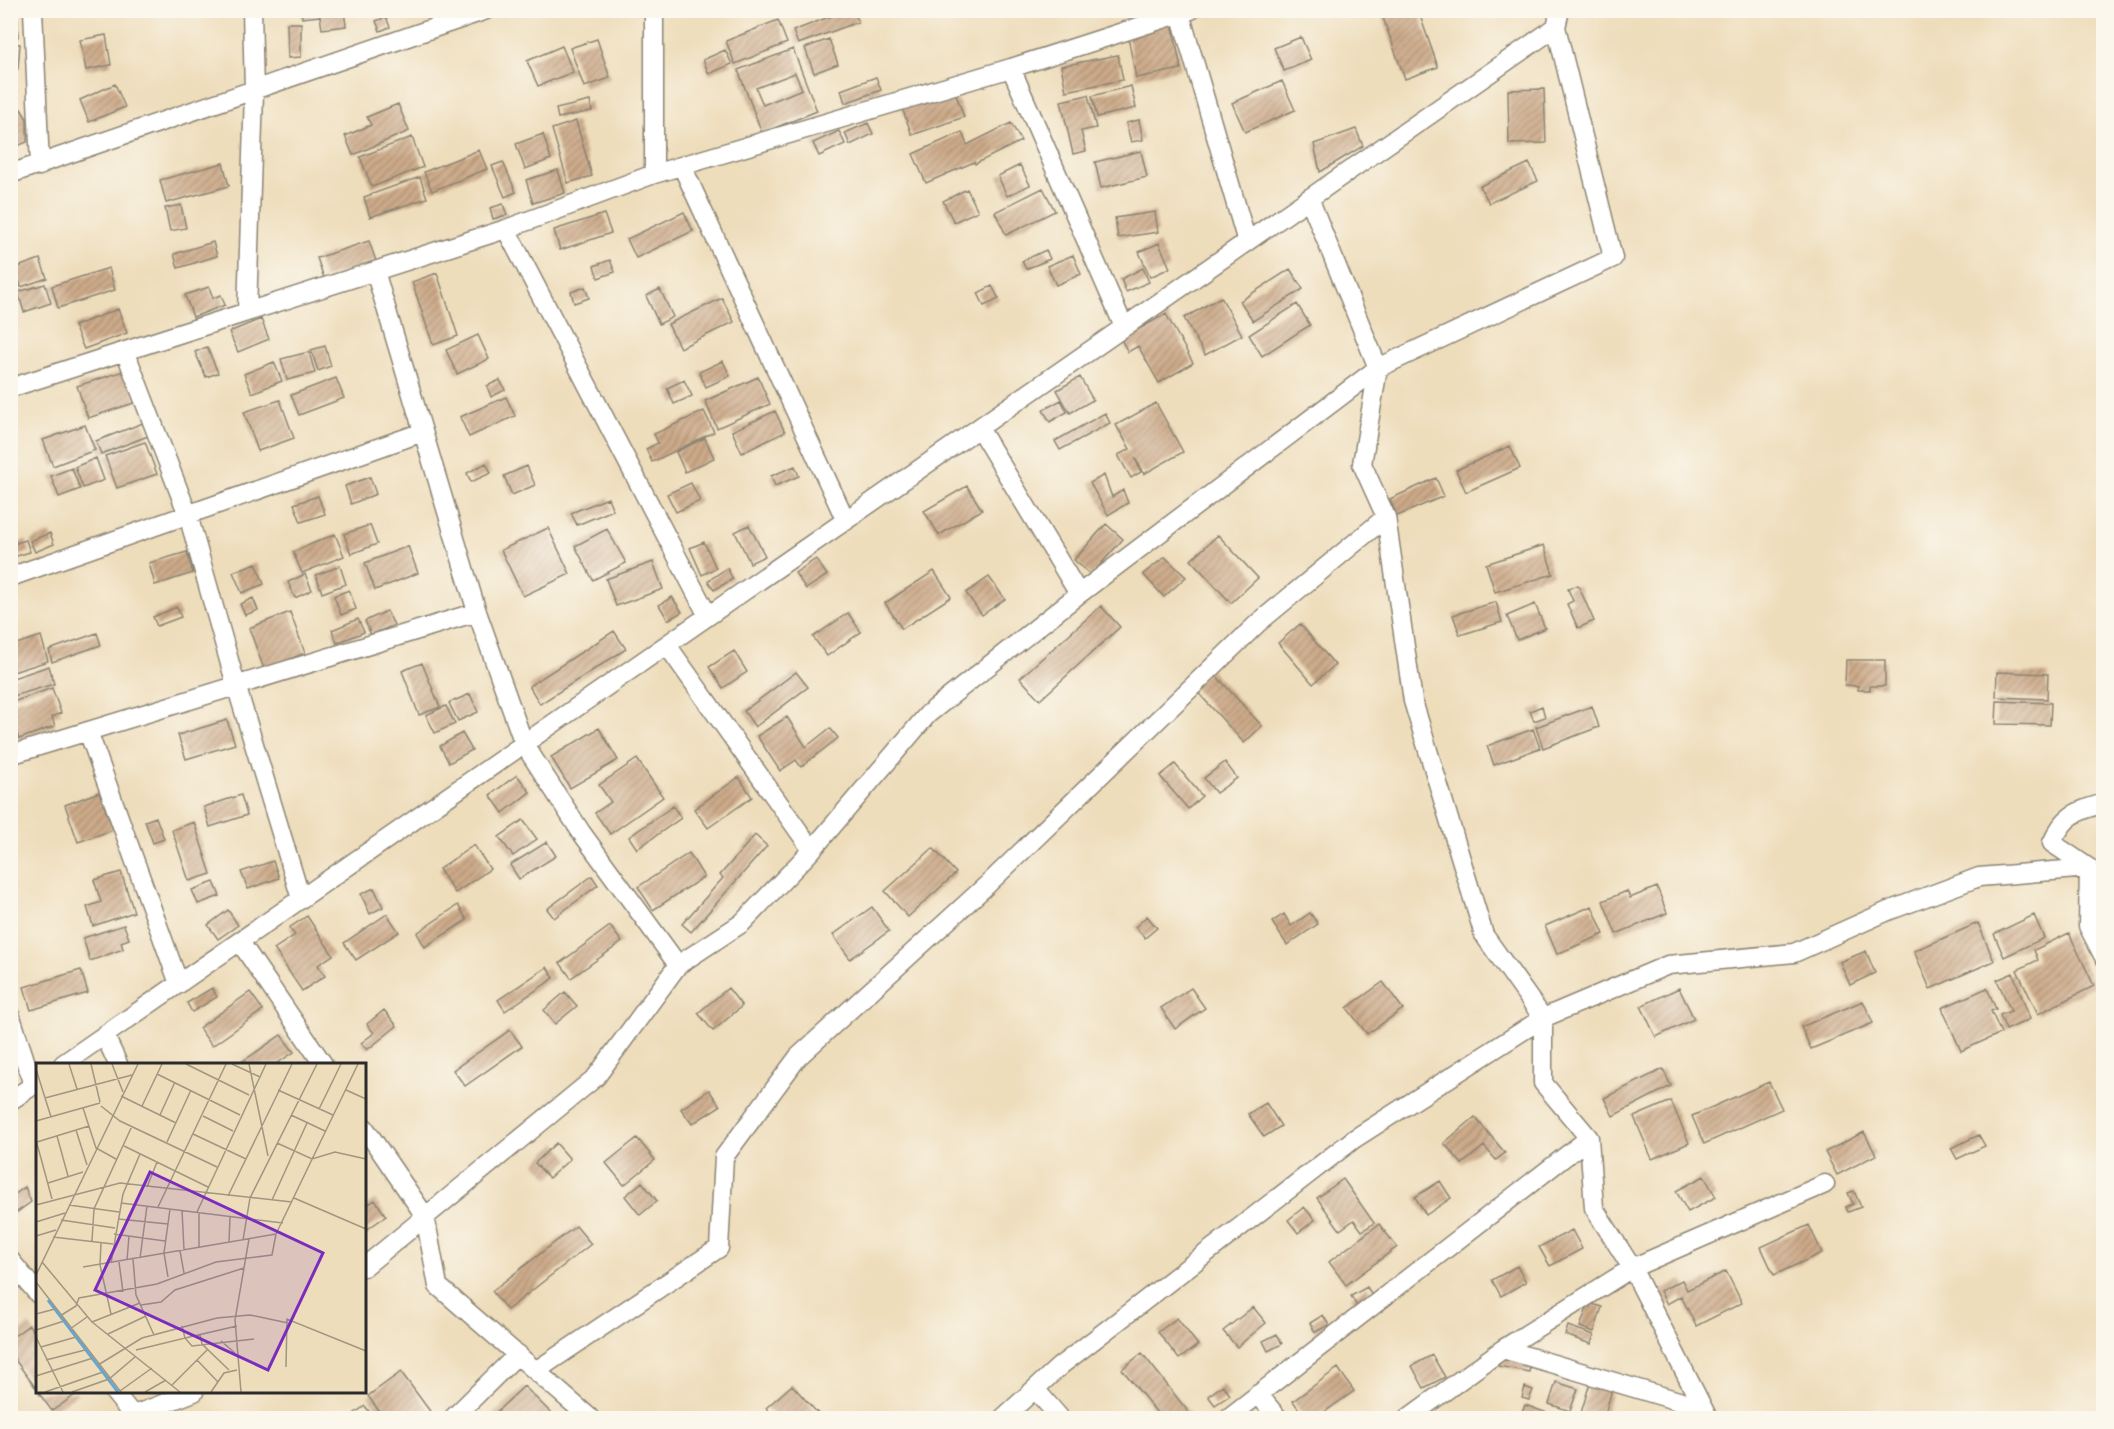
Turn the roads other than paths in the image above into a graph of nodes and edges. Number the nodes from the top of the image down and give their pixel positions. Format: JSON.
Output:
{"nodes":[{"id":1,"x":33,"y":10,"type":"edge"},
{"id":2,"x":252,"y":10,"type":"edge"},
{"id":3,"x":486,"y":10,"type":"edge"},
{"id":4,"x":654,"y":10,"type":"edge"},
{"id":5,"x":1183,"y":12,"type":"edge"},
{"id":6,"x":1558,"y":19,"type":"edge"},
{"id":7,"x":1011,"y":68,"type":"junction"},
{"id":8,"x":254,"y":92,"type":"junction"},
{"id":9,"x":40,"y":166,"type":"junction"},
{"id":10,"x":682,"y":166,"type":"junction"},
{"id":11,"x":10,"y":174,"type":"edge"},
{"id":12,"x":654,"y":174,"type":"junction"},
{"id":13,"x":1309,"y":198,"type":"junction"},
{"id":14,"x":506,"y":229,"type":"junction"},
{"id":15,"x":1247,"y":242,"type":"junction"},
{"id":16,"x":375,"y":271,"type":"junction"},
{"id":17,"x":247,"y":312,"type":"junction"},
{"id":18,"x":1124,"y":327,"type":"junction"},
{"id":19,"x":125,"y":351,"type":"junction"},
{"id":20,"x":1378,"y":368,"type":"junction"},
{"id":21,"x":10,"y":387,"type":"edge"},
{"id":22,"x":979,"y":428,"type":"junction"},
{"id":23,"x":423,"y":432,"type":"junction"},
{"id":24,"x":188,"y":515,"type":"junction"},
{"id":25,"x":1386,"y":517,"type":"junction"},
{"id":26,"x":846,"y":521,"type":"junction"},
{"id":27,"x":10,"y":577,"type":"edge"},
{"id":28,"x":1079,"y":594,"type":"junction"},
{"id":29,"x":477,"y":612,"type":"junction"},
{"id":30,"x":708,"y":616,"type":"junction"},
{"id":31,"x":667,"y":645,"type":"junction"},
{"id":32,"x":236,"y":685,"type":"junction"},
{"id":33,"x":88,"y":731,"type":"junction"},
{"id":34,"x":524,"y":744,"type":"junction"},
{"id":35,"x":10,"y":754,"type":"edge"},
{"id":36,"x":2103,"y":803,"type":"edge"},
{"id":37,"x":812,"y":850,"type":"junction"},
{"id":38,"x":2089,"y":868,"type":"junction"},
{"id":39,"x":302,"y":899,"type":"junction"},
{"id":40,"x":240,"y":942,"type":"junction"},
{"id":41,"x":2103,"y":957,"type":"edge"},
{"id":42,"x":678,"y":965,"type":"junction"},
{"id":43,"x":179,"y":984,"type":"junction"},
{"id":44,"x":10,"y":1014,"type":"edge"},
{"id":45,"x":1543,"y":1018,"type":"junction"},
{"id":46,"x":105,"y":1036,"type":"junction"},
{"id":47,"x":66,"y":1063,"type":"edge"},
{"id":48,"x":117,"y":1063,"type":"edge"},
{"id":49,"x":321,"y":1063,"type":"edge"},
{"id":50,"x":35,"y":1084,"type":"edge"},
{"id":51,"x":10,"y":1101,"type":"edge"},
{"id":52,"x":366,"y":1130,"type":"edge"},
{"id":53,"x":1589,"y":1138,"type":"junction"},
{"id":54,"x":1825,"y":1184,"type":"dead end"},
{"id":55,"x":425,"y":1216,"type":"junction"},
{"id":56,"x":10,"y":1260,"type":"edge"},
{"id":57,"x":366,"y":1265,"type":"edge"},
{"id":58,"x":1632,"y":1268,"type":"junction"},
{"id":59,"x":36,"y":1292,"type":"edge"},
{"id":60,"x":1503,"y":1349,"type":"junction"},
{"id":61,"x":518,"y":1354,"type":"junction"},
{"id":62,"x":537,"y":1370,"type":"junction"},
{"id":63,"x":1035,"y":1389,"type":"junction"},
{"id":64,"x":115,"y":1393,"type":"edge"},
{"id":65,"x":191,"y":1393,"type":"edge"},
{"id":66,"x":1258,"y":1394,"type":"junction"},
{"id":67,"x":1705,"y":1413,"type":"edge"},
{"id":68,"x":131,"y":1417,"type":"edge"},
{"id":69,"x":453,"y":1419,"type":"edge"},
{"id":70,"x":590,"y":1419,"type":"edge"},
{"id":71,"x":1003,"y":1419,"type":"edge"},
{"id":72,"x":1060,"y":1419,"type":"edge"},
{"id":73,"x":1228,"y":1419,"type":"edge"},
{"id":74,"x":1278,"y":1419,"type":"edge"},
{"id":75,"x":1408,"y":1419,"type":"edge"}],
"edges":[{"from":1,"to":9,"type":"street"},
{"from":2,"to":8,"type":"street"},
{"from":3,"to":8,"type":"street"},
{"from":4,"to":12,"type":"street"},
{"from":5,"to":7,"type":"street"},
{"from":5,"to":15,"type":"street"},
{"from":6,"to":13,"type":"street"},
{"from":6,"to":20,"type":"street"},
{"from":7,"to":10,"type":"street"},
{"from":7,"to":18,"type":"street"},
{"from":8,"to":9,"type":"street"},
{"from":8,"to":17,"type":"street"},
{"from":9,"to":11,"type":"street"},
{"from":10,"to":12,"type":"street"},
{"from":10,"to":26,"type":"street"},
{"from":12,"to":14,"type":"street"},
{"from":13,"to":15,"type":"street"},
{"from":13,"to":20,"type":"street"},
{"from":14,"to":16,"type":"street"},
{"from":14,"to":30,"type":"street"},
{"from":15,"to":18,"type":"street"},
{"from":16,"to":17,"type":"street"},
{"from":16,"to":23,"type":"street"},
{"from":17,"to":19,"type":"street"},
{"from":18,"to":22,"type":"street"},
{"from":19,"to":21,"type":"street"},
{"from":19,"to":24,"type":"street"},
{"from":20,"to":25,"type":"street"},
{"from":20,"to":28,"type":"street"},
{"from":22,"to":26,"type":"street"},
{"from":22,"to":28,"type":"street"},
{"from":23,"to":24,"type":"street"},
{"from":23,"to":29,"type":"street"},
{"from":24,"to":27,"type":"street"},
{"from":24,"to":32,"type":"street"},
{"from":25,"to":45,"type":"street"},
{"from":25,"to":62,"type":"street"},
{"from":26,"to":30,"type":"street"},
{"from":28,"to":37,"type":"street"},
{"from":29,"to":32,"type":"street"},
{"from":29,"to":34,"type":"street"},
{"from":30,"to":31,"type":"street"},
{"from":31,"to":34,"type":"street"},
{"from":31,"to":37,"type":"street"},
{"from":32,"to":33,"type":"street"},
{"from":32,"to":39,"type":"street"},
{"from":33,"to":35,"type":"street"},
{"from":33,"to":43,"type":"street"},
{"from":34,"to":39,"type":"street"},
{"from":34,"to":42,"type":"street"},
{"from":36,"to":38,"type":"street"},
{"from":37,"to":42,"type":"street"},
{"from":38,"to":41,"type":"street"},
{"from":38,"to":45,"type":"street"},
{"from":39,"to":40,"type":"street"},
{"from":40,"to":43,"type":"street"},
{"from":40,"to":49,"type":"street"},
{"from":42,"to":55,"type":"street"},
{"from":43,"to":46,"type":"street"},
{"from":44,"to":50,"type":"street"},
{"from":45,"to":53,"type":"street"},
{"from":45,"to":63,"type":"street"},
{"from":46,"to":47,"type":"street"},
{"from":46,"to":48,"type":"street"},
{"from":50,"to":51,"type":"street"},
{"from":52,"to":55,"type":"street"},
{"from":53,"to":58,"type":"street"},
{"from":53,"to":66,"type":"street"},
{"from":54,"to":58,"type":"street"},
{"from":55,"to":57,"type":"street"},
{"from":55,"to":61,"type":"street"},
{"from":56,"to":59,"type":"street"},
{"from":58,"to":60,"type":"street"},
{"from":58,"to":67,"type":"street"},
{"from":60,"to":67,"type":"street"},
{"from":60,"to":75,"type":"street"},
{"from":61,"to":62,"type":"street"},
{"from":61,"to":69,"type":"street"},
{"from":62,"to":70,"type":"street"},
{"from":63,"to":71,"type":"street"},
{"from":63,"to":72,"type":"street"},
{"from":64,"to":68,"type":"street"},
{"from":65,"to":68,"type":"street"},
{"from":66,"to":73,"type":"street"},
{"from":66,"to":74,"type":"street"}]}
